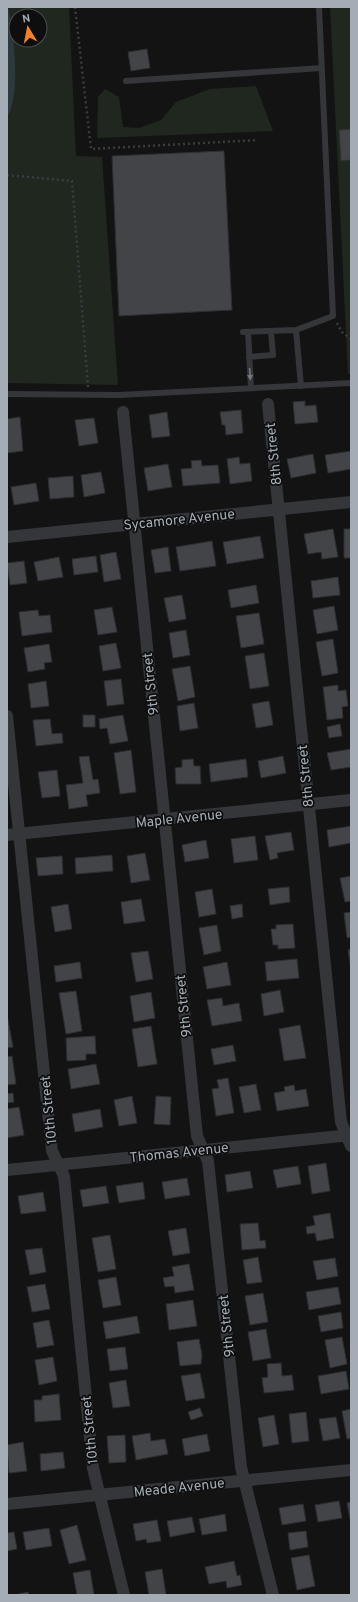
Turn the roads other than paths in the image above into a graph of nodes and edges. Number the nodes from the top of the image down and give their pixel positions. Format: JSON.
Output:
{"nodes":[{"id":1,"x":319,"y":7,"type":"edge"},
{"id":2,"x":322,"y":68,"type":"junction"},
{"id":3,"x":126,"y":81,"type":"dead end"},
{"id":4,"x":296,"y":330,"type":"junction"},
{"id":5,"x":271,"y":331,"type":"junction"},
{"id":6,"x":249,"y":357,"type":"junction"},
{"id":7,"x":351,"y":383,"type":"edge"},
{"id":8,"x":301,"y":386,"type":"junction"},
{"id":9,"x":251,"y":388,"type":"junction"},
{"id":10,"x":7,"y":394,"type":"edge"},
{"id":11,"x":268,"y":404,"type":"dead end"},
{"id":12,"x":123,"y":412,"type":"dead end"},
{"id":13,"x":351,"y":502,"type":"edge"},
{"id":14,"x":278,"y":509,"type":"junction"},
{"id":15,"x":134,"y":524,"type":"junction"},
{"id":16,"x":7,"y":537,"type":"edge"},
{"id":17,"x":7,"y":716,"type":"edge"},
{"id":18,"x":351,"y":800,"type":"edge"},
{"id":19,"x":308,"y":804,"type":"junction"},
{"id":20,"x":164,"y":819,"type":"junction"},
{"id":21,"x":13,"y":835,"type":"edge"},
{"id":22,"x":350,"y":1138,"type":"edge"},
{"id":23,"x":203,"y":1150,"type":"junction"},
{"id":24,"x":59,"y":1164,"type":"junction"},
{"id":25,"x":7,"y":1170,"type":"edge"},
{"id":26,"x":351,"y":1470,"type":"edge"},
{"id":27,"x":244,"y":1481,"type":"junction"},
{"id":28,"x":99,"y":1495,"type":"junction"},
{"id":29,"x":7,"y":1504,"type":"edge"},
{"id":30,"x":124,"y":1595,"type":"edge"},
{"id":31,"x":273,"y":1595,"type":"edge"}],
"edges":[{"from":1,"to":2,"type":"lane"},
{"from":2,"to":3,"type":"lane"},
{"from":2,"to":4,"type":"lane"},
{"from":4,"to":5,"type":"lane"},
{"from":4,"to":8,"type":"lane"},
{"from":5,"to":6,"type":"lane"},
{"from":5,"to":6,"type":"lane"},
{"from":6,"to":9,"type":"lane","one_way":true},
{"from":7,"to":8,"type":"lane"},
{"from":8,"to":9,"type":"lane"},
{"from":9,"to":10,"type":"lane"},
{"from":11,"to":14,"type":"street","name":"8th Street"},
{"from":12,"to":15,"type":"street","name":"9th Street"},
{"from":13,"to":14,"type":"street","name":"Sycamore Avenue"},
{"from":14,"to":15,"type":"street","name":"Sycamore Avenue"},
{"from":14,"to":19,"type":"street","name":"8th Street"},
{"from":15,"to":16,"type":"street","name":"Sycamore Avenue"},
{"from":15,"to":20,"type":"street","name":"9th Street"},
{"from":17,"to":21,"type":"street","name":"10th Street"},
{"from":18,"to":19,"type":"street","name":"Maple Avenue"},
{"from":19,"to":20,"type":"street","name":"Maple Avenue"},
{"from":19,"to":22,"type":"street","name":"8th Street"},
{"from":20,"to":21,"type":"street","name":"Maple Avenue"},
{"from":20,"to":23,"type":"street","name":"9th Street"},
{"from":21,"to":24,"type":"street","name":"10th Street"},
{"from":22,"to":23,"type":"street","name":"Thomas Avenue"},
{"from":23,"to":24,"type":"street","name":"Thomas Avenue"},
{"from":23,"to":27,"type":"street","name":"9th Street"},
{"from":24,"to":25,"type":"street","name":"Thomas Avenue"},
{"from":24,"to":28,"type":"street","name":"10th Street"},
{"from":26,"to":27,"type":"street","name":"Meade Avenue"},
{"from":27,"to":28,"type":"street","name":"Meade Avenue"},
{"from":27,"to":31,"type":"street","name":"9th Street"},
{"from":28,"to":29,"type":"street","name":"Meade Avenue"},
{"from":28,"to":30,"type":"street","name":"10th Street"}]}
